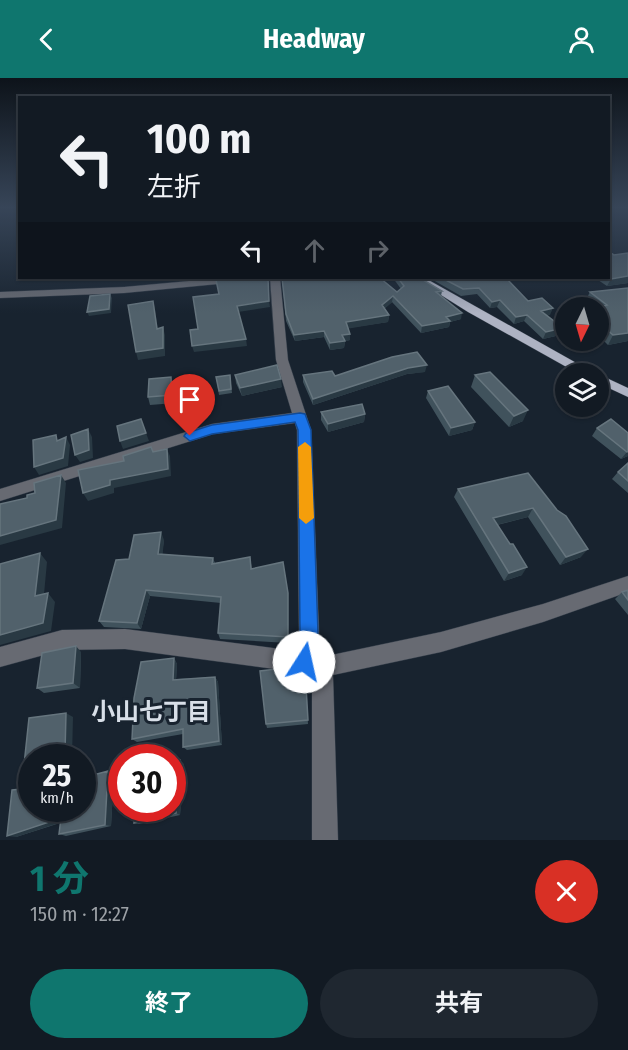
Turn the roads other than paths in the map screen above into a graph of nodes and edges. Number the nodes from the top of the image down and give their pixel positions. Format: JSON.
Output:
{"nodes":[{"id":1,"x":114,"y":279,"type":"edge"},
{"id":2,"x":225,"y":279,"type":"edge"},
{"id":3,"x":275,"y":279,"type":"edge"},
{"id":4,"x":421,"y":279,"type":"edge"},
{"id":5,"x":176,"y":281,"type":"edge"},
{"id":6,"x":113,"y":290,"type":"junction"},
{"id":7,"x":0,"y":295,"type":"edge"},
{"id":8,"x":570,"y":363,"type":"edge"},
{"id":9,"x":609,"y":384,"type":"edge"},
{"id":10,"x":628,"y":393,"type":"edge"},
{"id":11,"x":300,"y":417,"type":"junction"},
{"id":12,"x":0,"y":495,"type":"edge"},
{"id":13,"x":628,"y":584,"type":"edge"},
{"id":14,"x":0,"y":657,"type":"edge"},
{"id":15,"x":313,"y":664,"type":"junction"},
{"id":16,"x":325,"y":840,"type":"edge"}],
"edges":[{"from":1,"to":6,"type":"street"},
{"from":2,"to":5,"type":"street"},
{"from":3,"to":11,"type":"street"},
{"from":4,"to":8,"type":"main road"},
{"from":5,"to":6,"type":"street"},
{"from":6,"to":7,"type":"street"},
{"from":9,"to":10,"type":"main road"},
{"from":11,"to":12,"type":"street"},
{"from":11,"to":15,"type":"street"},
{"from":13,"to":15,"type":"street"},
{"from":14,"to":15,"type":"street"},
{"from":15,"to":16,"type":"street"}]}
